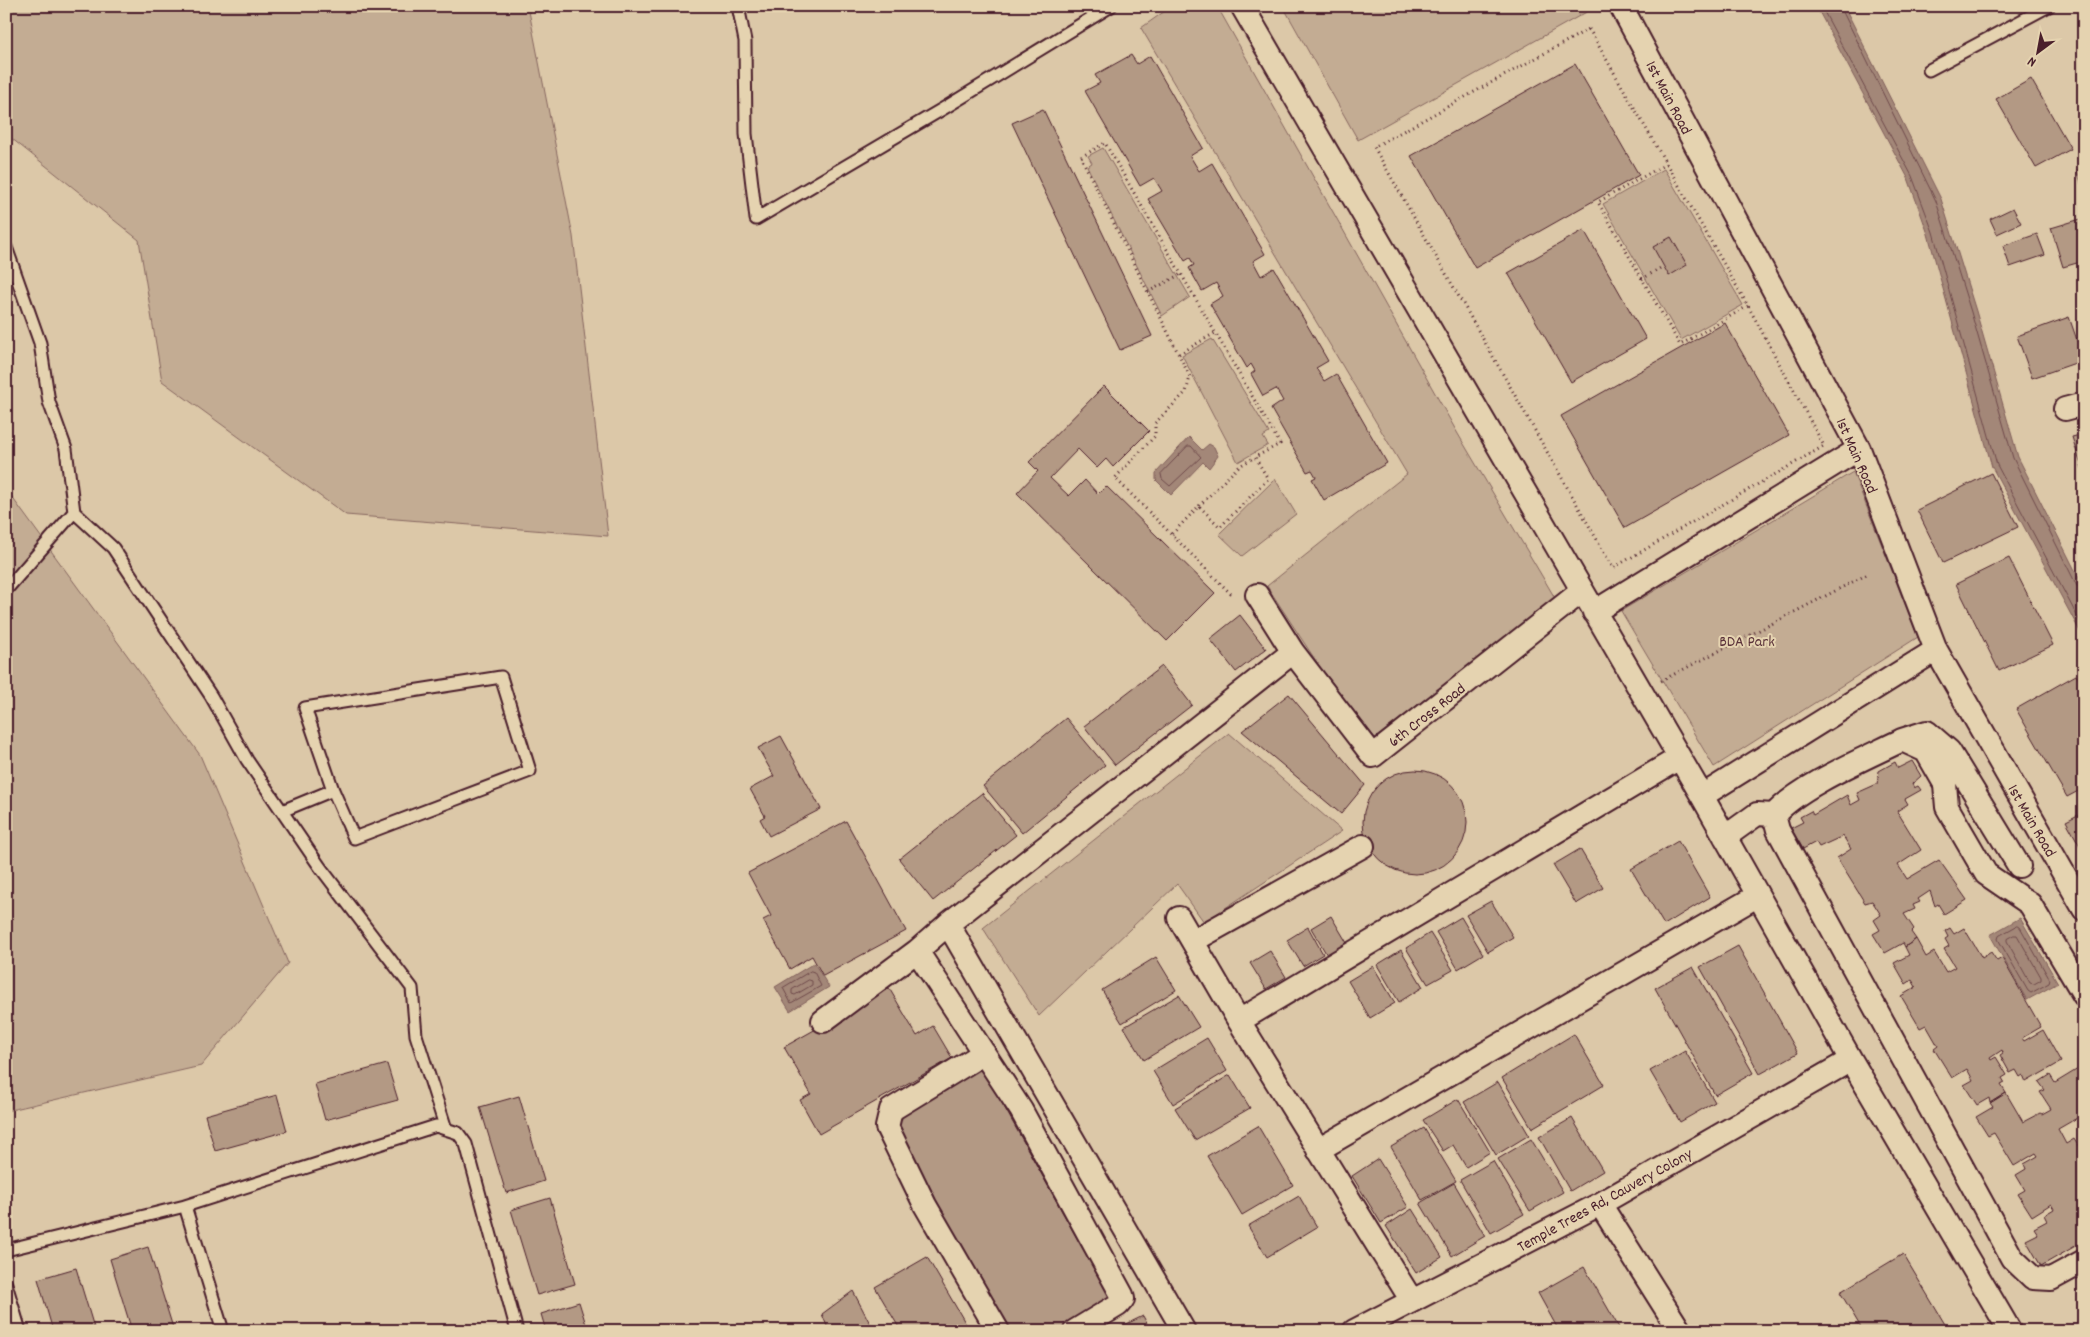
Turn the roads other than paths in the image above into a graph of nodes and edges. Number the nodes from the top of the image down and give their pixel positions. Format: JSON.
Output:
{"nodes":[{"id":1,"x":738,"y":6,"type":"edge"},
{"id":2,"x":1111,"y":6,"type":"edge"},
{"id":3,"x":1242,"y":6,"type":"edge"},
{"id":4,"x":1621,"y":6,"type":"edge"},
{"id":5,"x":2049,"y":6,"type":"edge"},
{"id":6,"x":1928,"y":70,"type":"dead end"},
{"id":7,"x":6,"y":248,"type":"edge"},
{"id":8,"x":1859,"y":449,"type":"junction"},
{"id":9,"x":74,"y":512,"type":"junction"},
{"id":10,"x":6,"y":590,"type":"edge"},
{"id":11,"x":1582,"y":591,"type":"junction"},
{"id":12,"x":1257,"y":595,"type":"dead end"},
{"id":13,"x":1594,"y":612,"type":"junction"},
{"id":14,"x":1936,"y":650,"type":"junction"},
{"id":15,"x":1293,"y":652,"type":"junction"},
{"id":16,"x":1902,"y":740,"type":"junction"},
{"id":17,"x":1679,"y":758,"type":"junction"},
{"id":18,"x":333,"y":790,"type":"junction"},
{"id":19,"x":1702,"y":796,"type":"junction"},
{"id":20,"x":282,"y":811,"type":"junction"},
{"id":21,"x":1774,"y":816,"type":"junction"},
{"id":22,"x":1724,"y":837,"type":"junction"},
{"id":23,"x":1363,"y":846,"type":"dead end"},
{"id":24,"x":2019,"y":866,"type":"dead end"},
{"id":25,"x":1758,"y":896,"type":"junction"},
{"id":26,"x":2084,"y":909,"type":"edge"},
{"id":27,"x":1178,"y":918,"type":"dead end"},
{"id":28,"x":948,"y":924,"type":"junction"},
{"id":29,"x":1193,"y":941,"type":"junction"},
{"id":30,"x":917,"y":951,"type":"junction"},
{"id":31,"x":2084,"y":995,"type":"edge"},
{"id":32,"x":823,"y":1021,"type":"dead end"},
{"id":33,"x":1239,"y":1021,"type":"junction"},
{"id":34,"x":984,"y":1053,"type":"junction"},
{"id":35,"x":1851,"y":1060,"type":"junction"},
{"id":36,"x":446,"y":1129,"type":"junction"},
{"id":37,"x":1318,"y":1150,"type":"junction"},
{"id":38,"x":1600,"y":1204,"type":"junction"},
{"id":39,"x":185,"y":1206,"type":"junction"},
{"id":40,"x":6,"y":1250,"type":"edge"},
{"id":41,"x":2084,"y":1261,"type":"edge"},
{"id":42,"x":6,"y":1284,"type":"edge"},
{"id":43,"x":1412,"y":1301,"type":"junction"},
{"id":44,"x":20,"y":1331,"type":"edge"},
{"id":45,"x":223,"y":1331,"type":"edge"},
{"id":46,"x":518,"y":1331,"type":"edge"},
{"id":47,"x":998,"y":1331,"type":"edge"},
{"id":48,"x":1075,"y":1331,"type":"edge"},
{"id":49,"x":1184,"y":1331,"type":"edge"},
{"id":50,"x":1354,"y":1331,"type":"edge"},
{"id":51,"x":1680,"y":1331,"type":"edge"},
{"id":52,"x":2010,"y":1331,"type":"edge"}],
"edges":[{"from":1,"to":2,"type":"lane"},
{"from":3,"to":11,"type":"street"},
{"from":4,"to":8,"type":"street","name":"1st Main Road"},
{"from":5,"to":6,"type":"lane"},
{"from":7,"to":9,"type":"lane"},
{"from":8,"to":13,"type":"street"},
{"from":8,"to":14,"type":"street","name":"1st Main Road"},
{"from":9,"to":10,"type":"lane"},
{"from":9,"to":20,"type":"lane"},
{"from":11,"to":13,"type":"street"},
{"from":11,"to":15,"type":"street","name":"6th Cross Road"},
{"from":12,"to":15,"type":"street"},
{"from":13,"to":17,"type":"street"},
{"from":14,"to":19,"type":"street"},
{"from":14,"to":26,"type":"street","name":"1st Main Road"},
{"from":15,"to":28,"type":"street"},
{"from":16,"to":21,"type":"street"},
{"from":16,"to":24,"type":"street"},
{"from":16,"to":31,"type":"street"},
{"from":17,"to":19,"type":"street"},
{"from":17,"to":33,"type":"street"},
{"from":18,"to":18,"type":"lane"},
{"from":18,"to":20,"type":"lane"},
{"from":19,"to":22,"type":"street"},
{"from":20,"to":36,"type":"lane"},
{"from":21,"to":22,"type":"street"},
{"from":21,"to":41,"type":"street"},
{"from":22,"to":25,"type":"street"},
{"from":23,"to":29,"type":"street"},
{"from":25,"to":35,"type":"street"},
{"from":25,"to":37,"type":"street"},
{"from":27,"to":29,"type":"street"},
{"from":28,"to":30,"type":"street"},
{"from":28,"to":49,"type":"street"},
{"from":29,"to":33,"type":"street"},
{"from":30,"to":32,"type":"street"},
{"from":30,"to":34,"type":"street"},
{"from":33,"to":37,"type":"street"},
{"from":34,"to":47,"type":"street"},
{"from":34,"to":48,"type":"street"},
{"from":35,"to":38,"type":"street","name":"Temple Trees Rd, Cauvery Colony"},
{"from":35,"to":52,"type":"street"},
{"from":36,"to":39,"type":"lane"},
{"from":36,"to":46,"type":"lane"},
{"from":37,"to":43,"type":"street"},
{"from":38,"to":43,"type":"street","name":"Temple Trees Rd, Cauvery Colony"},
{"from":38,"to":51,"type":"street"},
{"from":39,"to":40,"type":"lane"},
{"from":39,"to":45,"type":"lane"},
{"from":42,"to":44,"type":"lane"},
{"from":43,"to":50,"type":"street","name":"Temple Trees Rd, Cauvery Colony"}]}
